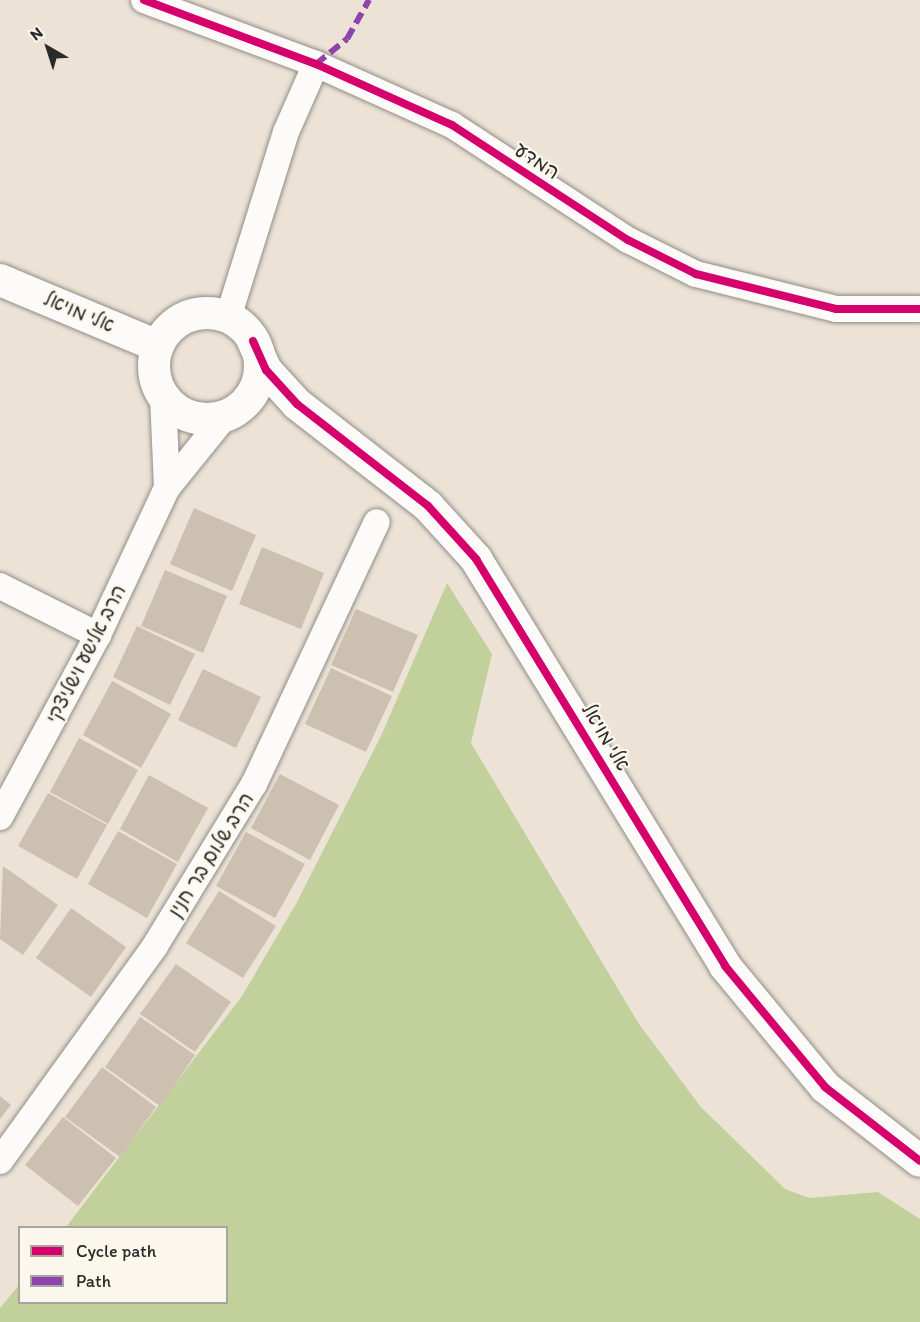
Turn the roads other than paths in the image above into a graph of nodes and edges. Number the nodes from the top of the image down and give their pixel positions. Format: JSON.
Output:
{"nodes":[{"id":1,"x":144,"y":0,"type":"edge"},
{"id":2,"x":316,"y":64,"type":"junction"},
{"id":3,"x":0,"y":280,"type":"edge"},
{"id":4,"x":920,"y":309,"type":"edge"},
{"id":5,"x":228,"y":318,"type":"junction"},
{"id":6,"x":253,"y":341,"type":"junction"},
{"id":7,"x":158,"y":346,"type":"junction"},
{"id":8,"x":163,"y":396,"type":"junction"},
{"id":9,"x":297,"y":405,"type":"junction"},
{"id":10,"x":230,"y":413,"type":"junction"},
{"id":11,"x":167,"y":488,"type":"junction"},
{"id":12,"x":377,"y":522,"type":"dead end"},
{"id":13,"x":0,"y":586,"type":"edge"},
{"id":14,"x":98,"y":635,"type":"junction"},
{"id":15,"x":0,"y":818,"type":"edge"},
{"id":16,"x":0,"y":1161,"type":"edge"},
{"id":17,"x":920,"y":1161,"type":"edge"}],
"edges":[{"from":1,"to":2,"type":"street","name":"המדע"},
{"from":2,"to":4,"type":"street","name":"המדע"},
{"from":2,"to":5,"type":"street"},
{"from":3,"to":7,"type":"street","name":"אלי מויאל"},
{"from":5,"to":6,"type":"street"},
{"from":5,"to":7,"type":"street"},
{"from":6,"to":9,"type":"street","name":"אלי מויאל"},
{"from":6,"to":10,"type":"street"},
{"from":7,"to":8,"type":"street"},
{"from":8,"to":10,"type":"street"},
{"from":8,"to":11,"type":"street","name":"הרב אלישע וישליצקי"},
{"from":9,"to":10,"type":"street"},
{"from":9,"to":17,"type":"street","name":"אלי מויאל"},
{"from":10,"to":11,"type":"street","name":"הרב אלישע וישליצקי"},
{"from":11,"to":14,"type":"street","name":"הרב אלישע וישליצקי"},
{"from":12,"to":16,"type":"street","name":"הרב שלום בר חנין"},
{"from":13,"to":14,"type":"street"},
{"from":14,"to":15,"type":"street","name":"הרב אלישע וישליצקי"}]}
